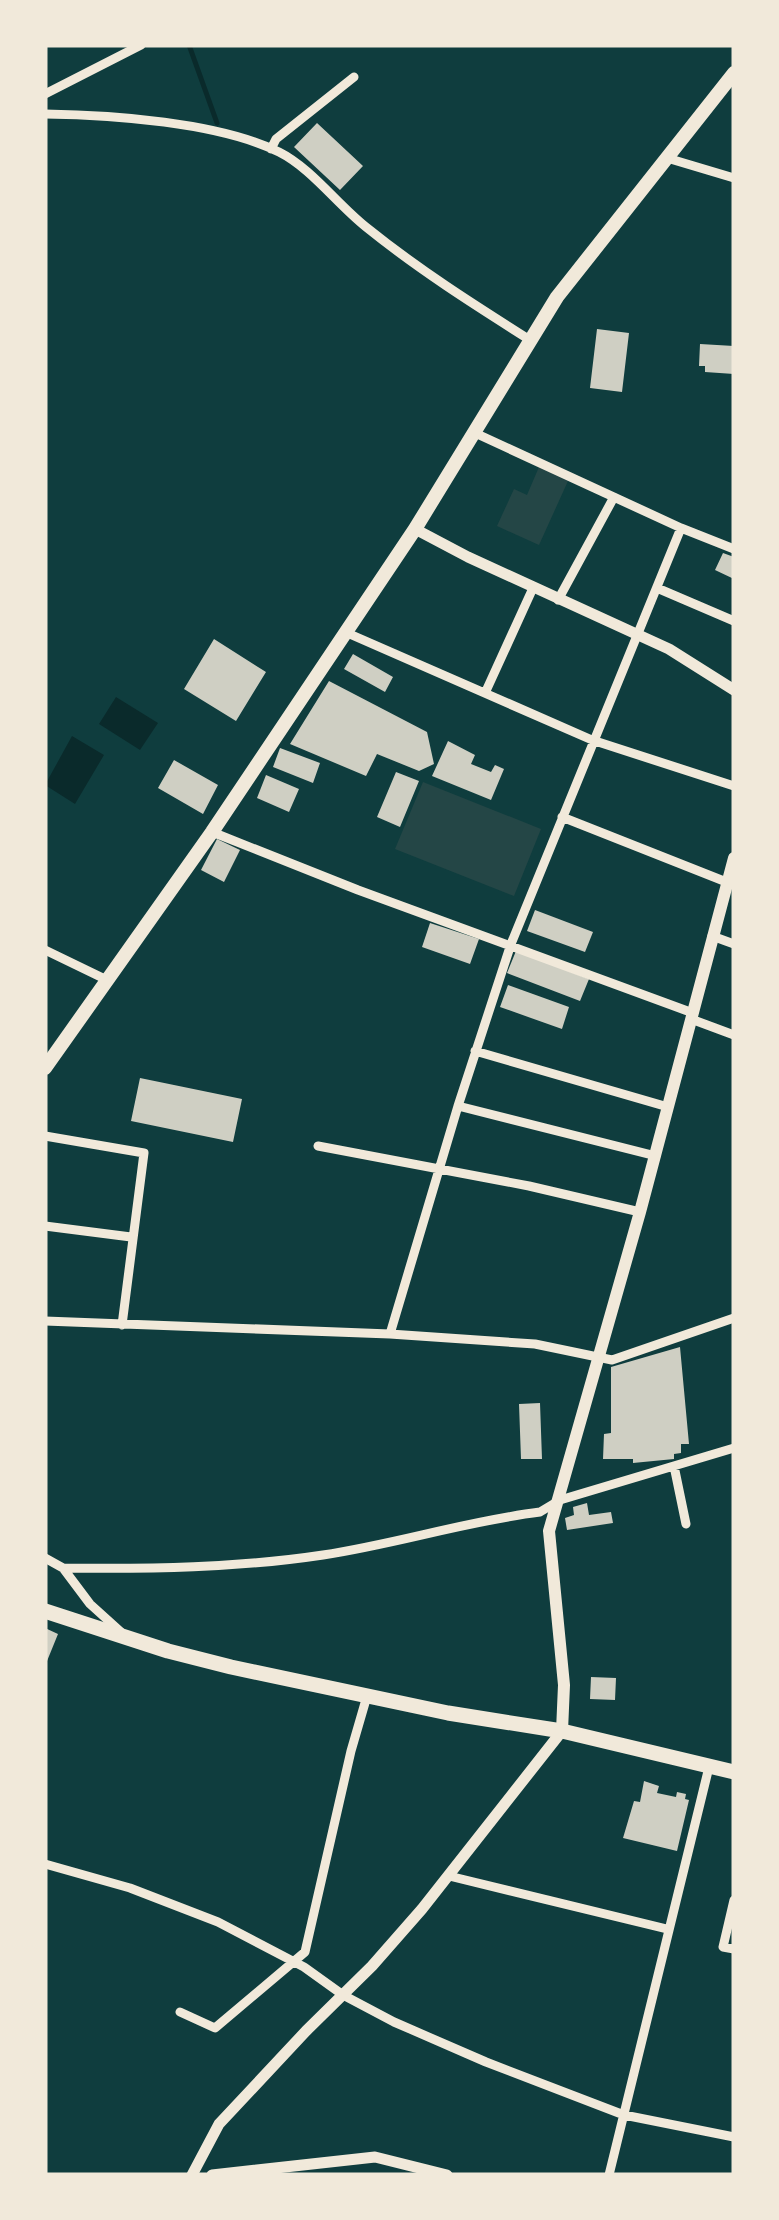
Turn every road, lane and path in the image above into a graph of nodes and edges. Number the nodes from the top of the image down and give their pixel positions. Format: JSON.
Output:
{"nodes":[{"id":1,"x":141,"y":45,"type":"edge"},
{"id":2,"x":734,"y":73,"type":"edge"},
{"id":3,"x":354,"y":77,"type":"dead end"},
{"id":4,"x":45,"y":94,"type":"edge"},
{"id":5,"x":45,"y":114,"type":"edge"},
{"id":6,"x":271,"y":149,"type":"junction"},
{"id":7,"x":668,"y":158,"type":"junction"},
{"id":8,"x":734,"y":178,"type":"edge"},
{"id":9,"x":530,"y":340,"type":"junction"},
{"id":10,"x":474,"y":433,"type":"junction"},
{"id":11,"x":614,"y":497,"type":"junction"},
{"id":12,"x":415,"y":528,"type":"junction"},
{"id":13,"x":681,"y":528,"type":"junction"},
{"id":14,"x":734,"y":549,"type":"edge"},
{"id":15,"x":533,"y":588,"type":"junction"},
{"id":16,"x":657,"y":588,"type":"junction"},
{"id":17,"x":558,"y":600,"type":"junction"},
{"id":18,"x":734,"y":621,"type":"edge"},
{"id":19,"x":345,"y":632,"type":"junction"},
{"id":20,"x":638,"y":634,"type":"junction"},
{"id":21,"x":734,"y":690,"type":"edge"},
{"id":22,"x":486,"y":691,"type":"junction"},
{"id":23,"x":592,"y":740,"type":"junction"},
{"id":24,"x":734,"y":786,"type":"edge"},
{"id":25,"x":562,"y":816,"type":"junction"},
{"id":26,"x":212,"y":832,"type":"junction"},
{"id":27,"x":734,"y":858,"type":"edge"},
{"id":28,"x":731,"y":884,"type":"edge"},
{"id":29,"x":712,"y":936,"type":"junction"},
{"id":30,"x":511,"y":944,"type":"junction"},
{"id":31,"x":734,"y":944,"type":"edge"},
{"id":32,"x":45,"y":950,"type":"edge"},
{"id":33,"x":107,"y":980,"type":"junction"},
{"id":34,"x":692,"y":1016,"type":"junction"},
{"id":35,"x":734,"y":1035,"type":"edge"},
{"id":36,"x":475,"y":1051,"type":"junction"},
{"id":37,"x":45,"y":1068,"type":"edge"},
{"id":38,"x":458,"y":1106,"type":"junction"},
{"id":39,"x":668,"y":1108,"type":"junction"},
{"id":40,"x":45,"y":1136,"type":"edge"},
{"id":41,"x":318,"y":1146,"type":"dead end"},
{"id":42,"x":656,"y":1156,"type":"junction"},
{"id":43,"x":440,"y":1170,"type":"junction"},
{"id":44,"x":640,"y":1212,"type":"junction"},
{"id":45,"x":45,"y":1226,"type":"edge"},
{"id":46,"x":131,"y":1237,"type":"junction"},
{"id":47,"x":734,"y":1318,"type":"edge"},
{"id":48,"x":45,"y":1321,"type":"edge"},
{"id":49,"x":122,"y":1325,"type":"junction"},
{"id":50,"x":390,"y":1334,"type":"junction"},
{"id":51,"x":599,"y":1356,"type":"junction"},
{"id":52,"x":734,"y":1448,"type":"edge"},
{"id":53,"x":674,"y":1466,"type":"junction"},
{"id":54,"x":560,"y":1500,"type":"junction"},
{"id":55,"x":686,"y":1524,"type":"dead end"},
{"id":56,"x":45,"y":1558,"type":"edge"},
{"id":57,"x":63,"y":1568,"type":"junction"},
{"id":58,"x":45,"y":1611,"type":"edge"},
{"id":59,"x":123,"y":1634,"type":"junction"},
{"id":60,"x":367,"y":1696,"type":"junction"},
{"id":61,"x":562,"y":1731,"type":"junction"},
{"id":62,"x":709,"y":1767,"type":"junction"},
{"id":63,"x":734,"y":1772,"type":"edge"},
{"id":64,"x":45,"y":1864,"type":"edge"},
{"id":65,"x":449,"y":1876,"type":"junction"},
{"id":66,"x":734,"y":1900,"type":"edge"},
{"id":67,"x":667,"y":1930,"type":"junction"},
{"id":68,"x":734,"y":1950,"type":"edge"},
{"id":69,"x":294,"y":1961,"type":"junction"},
{"id":70,"x":343,"y":1995,"type":"junction"},
{"id":71,"x":180,"y":2012,"type":"dead end"},
{"id":72,"x":624,"y":2116,"type":"junction"},
{"id":73,"x":734,"y":2137,"type":"edge"},
{"id":74,"x":421,"y":2172,"type":"edge"},
{"id":75,"x":192,"y":2175,"type":"edge"},
{"id":76,"x":212,"y":2175,"type":"edge"},
{"id":77,"x":446,"y":2175,"type":"edge"},
{"id":78,"x":609,"y":2175,"type":"edge"}],
"edges":[{"from":1,"to":4,"type":"street"},
{"from":2,"to":7,"type":"main road"},
{"from":3,"to":6,"type":"street"},
{"from":5,"to":6,"type":"street"},
{"from":6,"to":9,"type":"street"},
{"from":7,"to":8,"type":"street"},
{"from":7,"to":9,"type":"main road"},
{"from":9,"to":10,"type":"main road"},
{"from":10,"to":11,"type":"street"},
{"from":10,"to":12,"type":"main road"},
{"from":11,"to":13,"type":"street"},
{"from":11,"to":17,"type":"street"},
{"from":12,"to":15,"type":"street"},
{"from":12,"to":19,"type":"main road"},
{"from":13,"to":14,"type":"street"},
{"from":13,"to":16,"type":"street"},
{"from":15,"to":17,"type":"street"},
{"from":15,"to":22,"type":"street"},
{"from":16,"to":18,"type":"street"},
{"from":16,"to":20,"type":"street"},
{"from":17,"to":20,"type":"street"},
{"from":19,"to":22,"type":"street"},
{"from":19,"to":26,"type":"main road"},
{"from":20,"to":21,"type":"street"},
{"from":20,"to":23,"type":"street"},
{"from":22,"to":23,"type":"street"},
{"from":23,"to":24,"type":"street"},
{"from":23,"to":25,"type":"street"},
{"from":25,"to":28,"type":"street"},
{"from":25,"to":30,"type":"street"},
{"from":26,"to":30,"type":"street"},
{"from":26,"to":33,"type":"main road"},
{"from":27,"to":28,"type":"main road"},
{"from":28,"to":29,"type":"main road"},
{"from":29,"to":31,"type":"street"},
{"from":29,"to":34,"type":"main road"},
{"from":30,"to":34,"type":"street"},
{"from":30,"to":36,"type":"street"},
{"from":32,"to":33,"type":"street"},
{"from":33,"to":37,"type":"main road"},
{"from":34,"to":35,"type":"street"},
{"from":34,"to":39,"type":"main road"},
{"from":36,"to":38,"type":"street"},
{"from":36,"to":39,"type":"street"},
{"from":38,"to":42,"type":"street"},
{"from":38,"to":43,"type":"street"},
{"from":39,"to":42,"type":"main road"},
{"from":40,"to":46,"type":"street"},
{"from":41,"to":43,"type":"street"},
{"from":42,"to":44,"type":"main road"},
{"from":43,"to":44,"type":"street"},
{"from":43,"to":50,"type":"street"},
{"from":44,"to":51,"type":"main road"},
{"from":45,"to":46,"type":"street"},
{"from":46,"to":49,"type":"street"},
{"from":47,"to":51,"type":"street"},
{"from":48,"to":49,"type":"street"},
{"from":49,"to":50,"type":"street"},
{"from":50,"to":51,"type":"street"},
{"from":51,"to":54,"type":"main road"},
{"from":52,"to":53,"type":"street"},
{"from":53,"to":54,"type":"street"},
{"from":53,"to":55,"type":"street"},
{"from":54,"to":57,"type":"street"},
{"from":54,"to":61,"type":"main road"},
{"from":56,"to":57,"type":"street"},
{"from":57,"to":59,"type":"street"},
{"from":58,"to":59,"type":"highway"},
{"from":59,"to":60,"type":"highway"},
{"from":60,"to":61,"type":"highway"},
{"from":60,"to":69,"type":"street"},
{"from":61,"to":62,"type":"highway"},
{"from":61,"to":65,"type":"street"},
{"from":62,"to":63,"type":"highway"},
{"from":62,"to":67,"type":"street"},
{"from":64,"to":69,"type":"street"},
{"from":65,"to":67,"type":"street"},
{"from":65,"to":70,"type":"street"},
{"from":66,"to":68,"type":"street"},
{"from":67,"to":72,"type":"street"},
{"from":69,"to":70,"type":"street"},
{"from":69,"to":71,"type":"street"},
{"from":70,"to":72,"type":"street"},
{"from":70,"to":75,"type":"street"},
{"from":72,"to":73,"type":"street"},
{"from":72,"to":78,"type":"street"},
{"from":74,"to":76,"type":"street"},
{"from":74,"to":77,"type":"street"}]}
